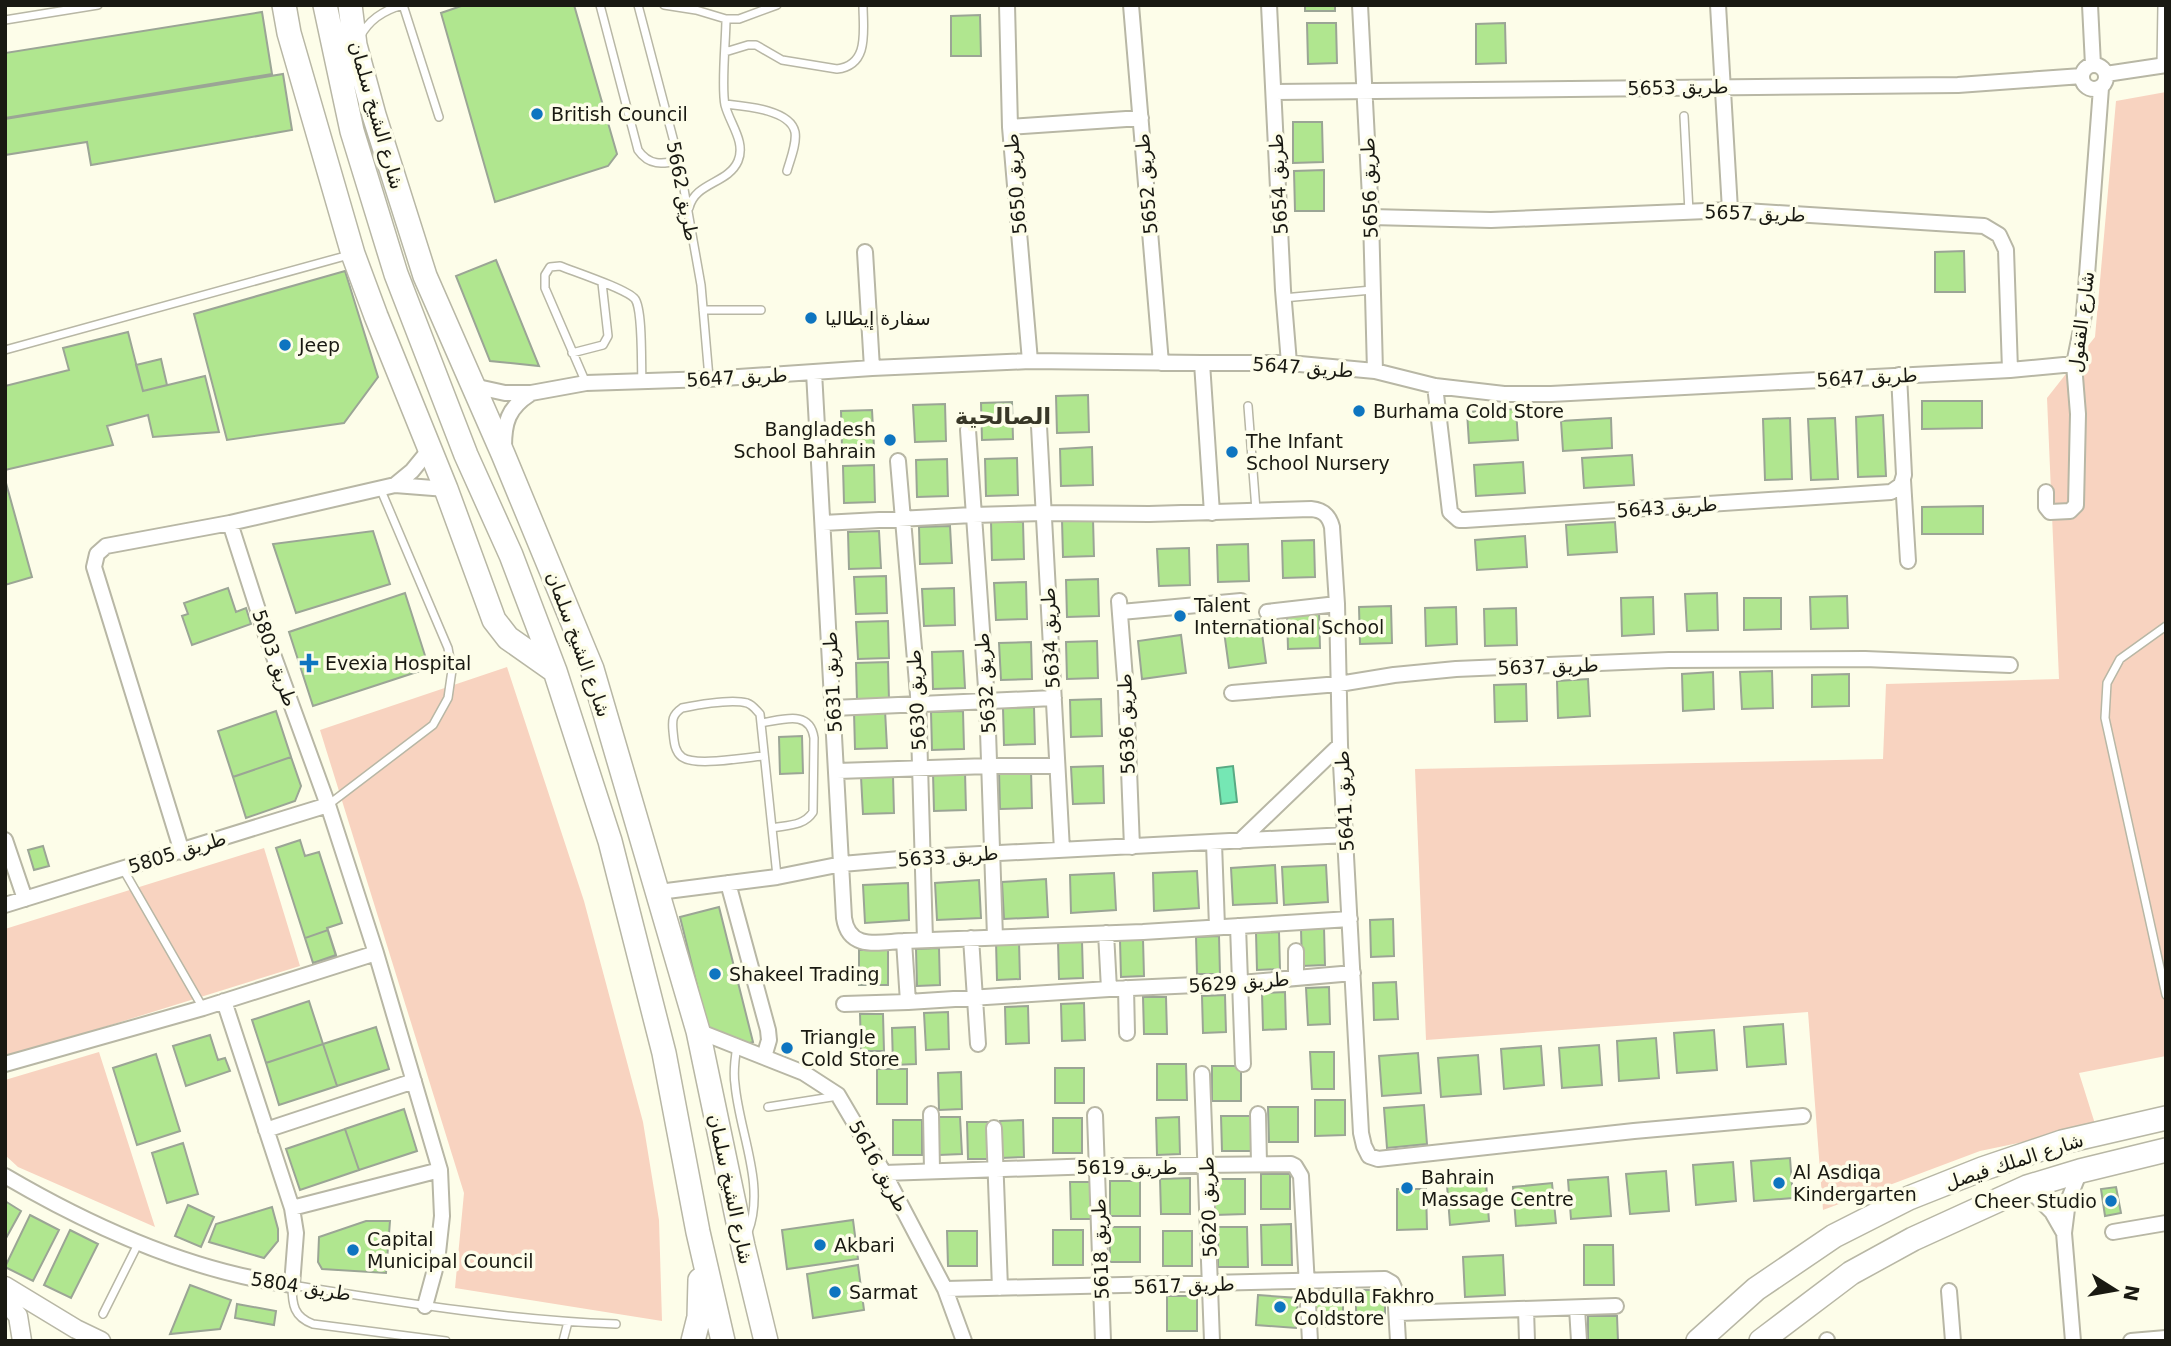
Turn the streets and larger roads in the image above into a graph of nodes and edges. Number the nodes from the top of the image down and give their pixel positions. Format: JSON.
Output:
{"nodes":[{"id":1,"x":284,"y":5,"type":"edge"},
{"id":2,"x":325,"y":5,"type":"edge"},
{"id":3,"x":350,"y":5,"type":"edge"},
{"id":4,"x":1007,"y":5,"type":"edge"},
{"id":5,"x":1131,"y":5,"type":"edge"},
{"id":6,"x":1269,"y":5,"type":"edge"},
{"id":7,"x":1360,"y":5,"type":"edge"},
{"id":8,"x":1718,"y":5,"type":"edge"},
{"id":9,"x":2090,"y":5,"type":"edge"},
{"id":10,"x":329,"y":29,"type":"junction"},
{"id":11,"x":289,"y":33,"type":"junction"},
{"id":12,"x":2093,"y":65,"type":"junction"},
{"id":13,"x":2164,"y":66,"type":"edge"},
{"id":14,"x":2082,"y":76,"type":"junction"},
{"id":15,"x":2104,"y":81,"type":"junction"},
{"id":16,"x":1722,"y":86,"type":"junction"},
{"id":17,"x":1365,"y":90,"type":"junction"},
{"id":18,"x":1274,"y":92,"type":"junction"},
{"id":19,"x":1141,"y":118,"type":"junction"},
{"id":20,"x":1010,"y":127,"type":"junction"},
{"id":21,"x":1730,"y":210,"type":"junction"},
{"id":22,"x":1371,"y":217,"type":"junction"},
{"id":23,"x":865,"y":252,"type":"dead end"},
{"id":24,"x":1030,"y":362,"type":"junction"},
{"id":25,"x":1161,"y":363,"type":"junction"},
{"id":26,"x":1202,"y":363,"type":"junction"},
{"id":27,"x":1289,"y":363,"type":"junction"},
{"id":28,"x":2074,"y":364,"type":"junction"},
{"id":29,"x":872,"y":368,"type":"junction"},
{"id":30,"x":2010,"y":370,"type":"junction"},
{"id":31,"x":814,"y":372,"type":"junction"},
{"id":32,"x":1375,"y":372,"type":"junction"},
{"id":33,"x":1899,"y":375,"type":"junction"},
{"id":34,"x":473,"y":386,"type":"junction"},
{"id":35,"x":1434,"y":386,"type":"junction"},
{"id":36,"x":531,"y":393,"type":"junction"},
{"id":37,"x":1039,"y":426,"type":"dead end"},
{"id":38,"x":968,"y":430,"type":"dead end"},
{"id":39,"x":430,"y":449,"type":"junction"},
{"id":40,"x":503,"y":454,"type":"junction"},
{"id":41,"x":898,"y":461,"type":"dead end"},
{"id":42,"x":1903,"y":480,"type":"junction"},
{"id":43,"x":395,"y":485,"type":"junction"},
{"id":44,"x":446,"y":489,"type":"junction"},
{"id":45,"x":2046,"y":492,"type":"dead end"},
{"id":46,"x":1043,"y":513,"type":"junction"},
{"id":47,"x":1212,"y":513,"type":"junction"},
{"id":48,"x":974,"y":514,"type":"junction"},
{"id":49,"x":902,"y":518,"type":"junction"},
{"id":50,"x":230,"y":523,"type":"junction"},
{"id":51,"x":823,"y":523,"type":"junction"},
{"id":52,"x":1908,"y":561,"type":"dead end"},
{"id":53,"x":1241,"y":601,"type":"dead end"},
{"id":54,"x":1337,"y":604,"type":"junction"},
{"id":55,"x":1268,"y":612,"type":"dead end"},
{"id":56,"x":2010,"y":665,"type":"dead end"},
{"id":57,"x":555,"y":671,"type":"junction"},
{"id":58,"x":1339,"y":684,"type":"junction"},
{"id":59,"x":1232,"y":693,"type":"dead end"},
{"id":60,"x":1054,"y":698,"type":"junction"},
{"id":61,"x":987,"y":702,"type":"junction"},
{"id":62,"x":918,"y":705,"type":"junction"},
{"id":63,"x":833,"y":708,"type":"junction"},
{"id":64,"x":1340,"y":745,"type":"junction"},
{"id":65,"x":990,"y":765,"type":"junction"},
{"id":66,"x":1057,"y":766,"type":"junction"},
{"id":67,"x":920,"y":768,"type":"junction"},
{"id":68,"x":837,"y":771,"type":"junction"},
{"id":69,"x":328,"y":805,"type":"junction"},
{"id":70,"x":1346,"y":835,"type":"junction"},
{"id":71,"x":5,"y":840,"type":"edge"},
{"id":72,"x":1240,"y":841,"type":"junction"},
{"id":73,"x":1214,"y":843,"type":"junction"},
{"id":74,"x":1132,"y":847,"type":"junction"},
{"id":75,"x":1062,"y":850,"type":"junction"},
{"id":76,"x":182,"y":852,"type":"junction"},
{"id":77,"x":992,"y":853,"type":"junction"},
{"id":78,"x":923,"y":857,"type":"junction"},
{"id":79,"x":842,"y":864,"type":"junction"},
{"id":80,"x":728,"y":883,"type":"junction"},
{"id":81,"x":659,"y":892,"type":"junction"},
{"id":82,"x":25,"y":899,"type":"junction"},
{"id":83,"x":5,"y":905,"type":"edge"},
{"id":84,"x":1350,"y":919,"type":"junction"},
{"id":85,"x":1238,"y":926,"type":"junction"},
{"id":86,"x":1217,"y":927,"type":"junction"},
{"id":87,"x":1106,"y":933,"type":"junction"},
{"id":88,"x":995,"y":937,"type":"junction"},
{"id":89,"x":971,"y":938,"type":"junction"},
{"id":90,"x":925,"y":940,"type":"junction"},
{"id":91,"x":904,"y":941,"type":"junction"},
{"id":92,"x":1296,"y":951,"type":"dead end"},
{"id":93,"x":376,"y":953,"type":"junction"},
{"id":94,"x":1353,"y":974,"type":"junction"},
{"id":95,"x":1296,"y":978,"type":"junction"},
{"id":96,"x":1240,"y":983,"type":"junction"},
{"id":97,"x":1126,"y":988,"type":"junction"},
{"id":98,"x":1109,"y":989,"type":"junction"},
{"id":99,"x":975,"y":997,"type":"junction"},
{"id":100,"x":225,"y":1001,"type":"junction"},
{"id":101,"x":908,"y":1002,"type":"junction"},
{"id":102,"x":844,"y":1004,"type":"dead end"},
{"id":103,"x":698,"y":1031,"type":"junction"},
{"id":104,"x":1128,"y":1033,"type":"dead end"},
{"id":105,"x":978,"y":1044,"type":"dead end"},
{"id":106,"x":764,"y":1057,"type":"junction"},
{"id":107,"x":5,"y":1064,"type":"edge"},
{"id":108,"x":1243,"y":1064,"type":"dead end"},
{"id":109,"x":1202,"y":1074,"type":"dead end"},
{"id":110,"x":414,"y":1081,"type":"junction"},
{"id":111,"x":930,"y":1114,"type":"dead end"},
{"id":112,"x":1258,"y":1114,"type":"dead end"},
{"id":113,"x":1095,"y":1115,"type":"dead end"},
{"id":114,"x":1803,"y":1116,"type":"dead end"},
{"id":115,"x":2166,"y":1118,"type":"edge"},
{"id":116,"x":994,"y":1128,"type":"dead end"},
{"id":117,"x":266,"y":1130,"type":"junction"},
{"id":118,"x":2166,"y":1150,"type":"edge"},
{"id":119,"x":1259,"y":1164,"type":"junction"},
{"id":120,"x":1097,"y":1166,"type":"junction"},
{"id":121,"x":1206,"y":1166,"type":"junction"},
{"id":122,"x":995,"y":1169,"type":"junction"},
{"id":123,"x":440,"y":1170,"type":"junction"},
{"id":124,"x":932,"y":1170,"type":"junction"},
{"id":125,"x":2080,"y":1171,"type":"junction"},
{"id":126,"x":884,"y":1174,"type":"junction"},
{"id":127,"x":5,"y":1176,"type":"edge"},
{"id":128,"x":2026,"y":1187,"type":"junction"},
{"id":129,"x":292,"y":1208,"type":"junction"},
{"id":130,"x":2166,"y":1223,"type":"edge"},
{"id":131,"x":698,"y":1232,"type":"junction"},
{"id":132,"x":2113,"y":1232,"type":"dead end"},
{"id":133,"x":2064,"y":1233,"type":"junction"},
{"id":134,"x":1306,"y":1281,"type":"junction"},
{"id":135,"x":1210,"y":1284,"type":"junction"},
{"id":136,"x":5,"y":1286,"type":"edge"},
{"id":137,"x":1102,"y":1287,"type":"junction"},
{"id":138,"x":1000,"y":1288,"type":"junction"},
{"id":139,"x":945,"y":1289,"type":"junction"},
{"id":140,"x":1949,"y":1291,"type":"dead end"},
{"id":141,"x":5,"y":1301,"type":"edge"},
{"id":142,"x":425,"y":1306,"type":"road end"},
{"id":143,"x":1616,"y":1307,"type":"dead end"},
{"id":144,"x":1577,"y":1308,"type":"junction"},
{"id":145,"x":1526,"y":1309,"type":"junction"},
{"id":146,"x":1397,"y":1313,"type":"junction"},
{"id":147,"x":2166,"y":1338,"type":"edge"},
{"id":148,"x":22,"y":1341,"type":"edge"},
{"id":149,"x":101,"y":1341,"type":"edge"},
{"id":150,"x":693,"y":1341,"type":"edge"},
{"id":151,"x":723,"y":1341,"type":"edge"},
{"id":152,"x":766,"y":1341,"type":"edge"},
{"id":153,"x":964,"y":1341,"type":"edge"},
{"id":154,"x":1103,"y":1341,"type":"edge"},
{"id":155,"x":1212,"y":1341,"type":"edge"},
{"id":156,"x":1310,"y":1341,"type":"edge"},
{"id":157,"x":1398,"y":1341,"type":"edge"},
{"id":158,"x":1527,"y":1341,"type":"edge"},
{"id":159,"x":1579,"y":1341,"type":"edge"},
{"id":160,"x":1698,"y":1341,"type":"edge"},
{"id":161,"x":1761,"y":1341,"type":"edge"},
{"id":162,"x":1953,"y":1341,"type":"edge"},
{"id":163,"x":2073,"y":1341,"type":"edge"},
{"id":164,"x":2131,"y":1341,"type":"edge"}],
"edges":[{"from":1,"to":11,"type":"main road"},
{"from":2,"to":10,"type":"main road","name":"شارع الشيخ سلمان"},
{"from":3,"to":34,"type":"main road","name":"شارع الشيخ سلمان"},
{"from":4,"to":20,"type":"street","name":"طريق 5650"},
{"from":5,"to":19,"type":"street","name":"طريق 5652"},
{"from":6,"to":18,"type":"street","name":"طريق 5654"},
{"from":7,"to":17,"type":"street","name":"طريق 5656"},
{"from":8,"to":16,"type":"street"},
{"from":9,"to":12,"type":"street"},
{"from":10,"to":11,"type":"main road"},
{"from":10,"to":57,"type":"main road","name":"شارع الشيخ سلمان"},
{"from":11,"to":39,"type":"main road"},
{"from":12,"to":14,"type":"street"},
{"from":12,"to":15,"type":"street"},
{"from":13,"to":15,"type":"street"},
{"from":14,"to":15,"type":"street"},
{"from":14,"to":16,"type":"street","name":"طريق 5653"},
{"from":15,"to":28,"type":"street","name":"شارع القفول"},
{"from":16,"to":17,"type":"street","name":"طريق 5653"},
{"from":16,"to":21,"type":"street"},
{"from":17,"to":18,"type":"street","name":"طريق 5653"},
{"from":17,"to":22,"type":"street","name":"طريق 5656"},
{"from":18,"to":27,"type":"street","name":"طريق 5654"},
{"from":19,"to":20,"type":"street"},
{"from":19,"to":25,"type":"street","name":"طريق 5652"},
{"from":20,"to":24,"type":"street","name":"طريق 5650"},
{"from":21,"to":22,"type":"street","name":"طريق 5657"},
{"from":21,"to":30,"type":"street","name":"طريق 5657"},
{"from":22,"to":32,"type":"street","name":"طريق 5656"},
{"from":23,"to":29,"type":"street"},
{"from":24,"to":25,"type":"street","name":"طريق 5647"},
{"from":24,"to":29,"type":"street","name":"طريق 5647"},
{"from":25,"to":26,"type":"street","name":"طريق 5647"},
{"from":26,"to":27,"type":"street","name":"طريق 5647"},
{"from":26,"to":47,"type":"street"},
{"from":27,"to":32,"type":"street","name":"طريق 5647"},
{"from":28,"to":30,"type":"street","name":"طريق 5647"},
{"from":28,"to":45,"type":"street","name":"شارع القفول"},
{"from":29,"to":31,"type":"street","name":"طريق 5647"},
{"from":30,"to":33,"type":"street","name":"طريق 5647"},
{"from":31,"to":36,"type":"street","name":"طريق 5647"},
{"from":31,"to":51,"type":"street","name":"طريق 5631"},
{"from":32,"to":35,"type":"street","name":"طريق 5647"},
{"from":33,"to":35,"type":"street","name":"طريق 5647"},
{"from":33,"to":42,"type":"street"},
{"from":34,"to":36,"type":"street","name":"طريق 5647"},
{"from":34,"to":40,"type":"main road","name":"شارع الشيخ سلمان"},
{"from":35,"to":42,"type":"street","name":"طريق 5643"},
{"from":36,"to":40,"type":"street"},
{"from":37,"to":46,"type":"street","name":"طريق 5634"},
{"from":38,"to":48,"type":"street","name":"طريق 5632"},
{"from":39,"to":43,"type":"street"},
{"from":39,"to":44,"type":"main road"},
{"from":40,"to":81,"type":"main road","name":"شارع الشيخ سلمان"},
{"from":41,"to":49,"type":"street","name":"طريق 5630"},
{"from":42,"to":52,"type":"street"},
{"from":43,"to":44,"type":"street"},
{"from":43,"to":50,"type":"street"},
{"from":44,"to":57,"type":"main road"},
{"from":46,"to":47,"type":"street","name":"طريق 5641"},
{"from":46,"to":48,"type":"street","name":"طريق 5641"},
{"from":46,"to":60,"type":"street","name":"طريق 5634"},
{"from":47,"to":54,"type":"street","name":"طريق 5641"},
{"from":48,"to":49,"type":"street","name":"طريق 5641"},
{"from":48,"to":61,"type":"street","name":"طريق 5632"},
{"from":49,"to":51,"type":"street","name":"طريق 5641"},
{"from":49,"to":62,"type":"street","name":"طريق 5630"},
{"from":50,"to":69,"type":"street","name":"طريق 5803"},
{"from":50,"to":76,"type":"street"},
{"from":51,"to":63,"type":"street","name":"طريق 5631"},
{"from":53,"to":74,"type":"street","name":"طريق 5636"},
{"from":54,"to":55,"type":"street"},
{"from":54,"to":58,"type":"street","name":"طريق 5641"},
{"from":56,"to":58,"type":"street","name":"طريق 5637"},
{"from":57,"to":131,"type":"main road","name":"شارع الشيخ سلمان"},
{"from":58,"to":59,"type":"street","name":"طريق 5637"},
{"from":58,"to":64,"type":"street","name":"طريق 5641"},
{"from":60,"to":61,"type":"street"},
{"from":60,"to":66,"type":"street","name":"طريق 5634"},
{"from":61,"to":62,"type":"street"},
{"from":61,"to":65,"type":"street","name":"طريق 5632"},
{"from":62,"to":63,"type":"street"},
{"from":62,"to":67,"type":"street","name":"طريق 5630"},
{"from":63,"to":68,"type":"street","name":"طريق 5631"},
{"from":64,"to":70,"type":"street","name":"طريق 5641"},
{"from":64,"to":72,"type":"street"},
{"from":65,"to":66,"type":"street"},
{"from":65,"to":67,"type":"street"},
{"from":65,"to":77,"type":"street","name":"طريق 5632"},
{"from":66,"to":75,"type":"street","name":"طريق 5634"},
{"from":67,"to":68,"type":"street"},
{"from":67,"to":78,"type":"street","name":"طريق 5630"},
{"from":68,"to":79,"type":"street","name":"طريق 5631"},
{"from":69,"to":76,"type":"street","name":"طريق 5805"},
{"from":69,"to":93,"type":"street","name":"طريق 5803"},
{"from":70,"to":72,"type":"street","name":"طريق 5633"},
{"from":70,"to":84,"type":"street","name":"طريق 5641"},
{"from":71,"to":82,"type":"street"},
{"from":72,"to":73,"type":"street","name":"طريق 5633"},
{"from":73,"to":74,"type":"street","name":"طريق 5633"},
{"from":73,"to":86,"type":"street"},
{"from":74,"to":75,"type":"street","name":"طريق 5633"},
{"from":75,"to":77,"type":"street","name":"طريق 5633"},
{"from":76,"to":82,"type":"street","name":"طريق 5805"},
{"from":77,"to":78,"type":"street","name":"طريق 5633"},
{"from":77,"to":88,"type":"street","name":"طريق 5632"},
{"from":78,"to":79,"type":"street","name":"طريق 5633"},
{"from":78,"to":90,"type":"street","name":"طريق 5630"},
{"from":79,"to":80,"type":"street","name":"طريق 5633"},
{"from":79,"to":91,"type":"street","name":"طريق 5631"},
{"from":80,"to":81,"type":"street","name":"طريق 5633"},
{"from":80,"to":106,"type":"street"},
{"from":81,"to":103,"type":"main road","name":"شارع الشيخ سلمان"},
{"from":82,"to":83,"type":"street","name":"طريق 5805"},
{"from":84,"to":85,"type":"street","name":"طريق 5631"},
{"from":84,"to":94,"type":"street","name":"طريق 5641"},
{"from":85,"to":86,"type":"street","name":"طريق 5631"},
{"from":85,"to":96,"type":"street"},
{"from":86,"to":87,"type":"street","name":"طريق 5631"},
{"from":87,"to":88,"type":"street","name":"طريق 5631"},
{"from":87,"to":98,"type":"street"},
{"from":88,"to":89,"type":"street","name":"طريق 5631"},
{"from":89,"to":90,"type":"street","name":"طريق 5631"},
{"from":89,"to":99,"type":"street"},
{"from":90,"to":91,"type":"street","name":"طريق 5631"},
{"from":91,"to":101,"type":"street"},
{"from":92,"to":95,"type":"street"},
{"from":93,"to":100,"type":"street"},
{"from":93,"to":110,"type":"street","name":"طريق 5803"},
{"from":94,"to":95,"type":"street","name":"طريق 5629"},
{"from":94,"to":114,"type":"street","name":"طريق 5641"},
{"from":95,"to":96,"type":"street","name":"طريق 5629"},
{"from":96,"to":97,"type":"street","name":"طريق 5629"},
{"from":96,"to":108,"type":"street"},
{"from":97,"to":98,"type":"street","name":"طريق 5629"},
{"from":97,"to":104,"type":"street"},
{"from":98,"to":99,"type":"street","name":"طريق 5629"},
{"from":99,"to":101,"type":"street","name":"طريق 5629"},
{"from":99,"to":105,"type":"street"},
{"from":100,"to":107,"type":"street"},
{"from":100,"to":117,"type":"street"},
{"from":101,"to":102,"type":"street","name":"طريق 5629"},
{"from":103,"to":106,"type":"street","name":"طريق 5616"},
{"from":103,"to":152,"type":"main road","name":"شارع الشيخ سلمان"},
{"from":106,"to":126,"type":"street","name":"طريق 5616"},
{"from":109,"to":121,"type":"street","name":"طريق 5620"},
{"from":110,"to":117,"type":"street"},
{"from":110,"to":123,"type":"street","name":"طريق 5803"},
{"from":111,"to":124,"type":"street"},
{"from":112,"to":119,"type":"street"},
{"from":113,"to":120,"type":"street","name":"طريق 5618"},
{"from":115,"to":160,"type":"main road","name":"شارع الملك فيصل"},
{"from":116,"to":122,"type":"street"},
{"from":117,"to":129,"type":"street"},
{"from":118,"to":125,"type":"main road","name":"شارع الملك فيصل"},
{"from":119,"to":121,"type":"street","name":"طريق 5619"},
{"from":119,"to":134,"type":"street","name":"طريق 5619"},
{"from":120,"to":121,"type":"street","name":"طريق 5619"},
{"from":120,"to":122,"type":"street","name":"طريق 5619"},
{"from":120,"to":137,"type":"street","name":"طريق 5618"},
{"from":121,"to":135,"type":"street","name":"طريق 5620"},
{"from":122,"to":124,"type":"street","name":"طريق 5619"},
{"from":122,"to":138,"type":"street"},
{"from":123,"to":129,"type":"street"},
{"from":123,"to":142,"type":"street","name":"طريق 5803"},
{"from":124,"to":126,"type":"street","name":"طريق 5619"},
{"from":125,"to":128,"type":"main road","name":"شارع الملك فيصل"},
{"from":125,"to":133,"type":"street"},
{"from":126,"to":139,"type":"street","name":"طريق 5616"},
{"from":127,"to":129,"type":"street","name":"طريق 5804"},
{"from":128,"to":133,"type":"street"},
{"from":128,"to":161,"type":"main road","name":"شارع الملك فيصل"},
{"from":130,"to":132,"type":"street"},
{"from":131,"to":150,"type":"main road"},
{"from":131,"to":151,"type":"main road","name":"شارع الشيخ سلمان"},
{"from":133,"to":163,"type":"street"},
{"from":134,"to":135,"type":"street","name":"طريق 5617"},
{"from":134,"to":146,"type":"street","name":"طريق 5617"},
{"from":134,"to":156,"type":"street","name":"طريق 5619"},
{"from":135,"to":137,"type":"street","name":"طريق 5617"},
{"from":135,"to":155,"type":"street","name":"طريق 5620"},
{"from":136,"to":149,"type":"street"},
{"from":137,"to":138,"type":"street","name":"طريق 5617"},
{"from":137,"to":154,"type":"street","name":"طريق 5618"},
{"from":138,"to":139,"type":"street","name":"طريق 5617"},
{"from":139,"to":153,"type":"street","name":"طريق 5616"},
{"from":140,"to":162,"type":"street"},
{"from":141,"to":148,"type":"street"},
{"from":143,"to":144,"type":"street"},
{"from":144,"to":145,"type":"street"},
{"from":144,"to":159,"type":"street"},
{"from":145,"to":146,"type":"street"},
{"from":145,"to":158,"type":"street"},
{"from":146,"to":157,"type":"street","name":"طريق 5617"},
{"from":147,"to":164,"type":"street"}]}
